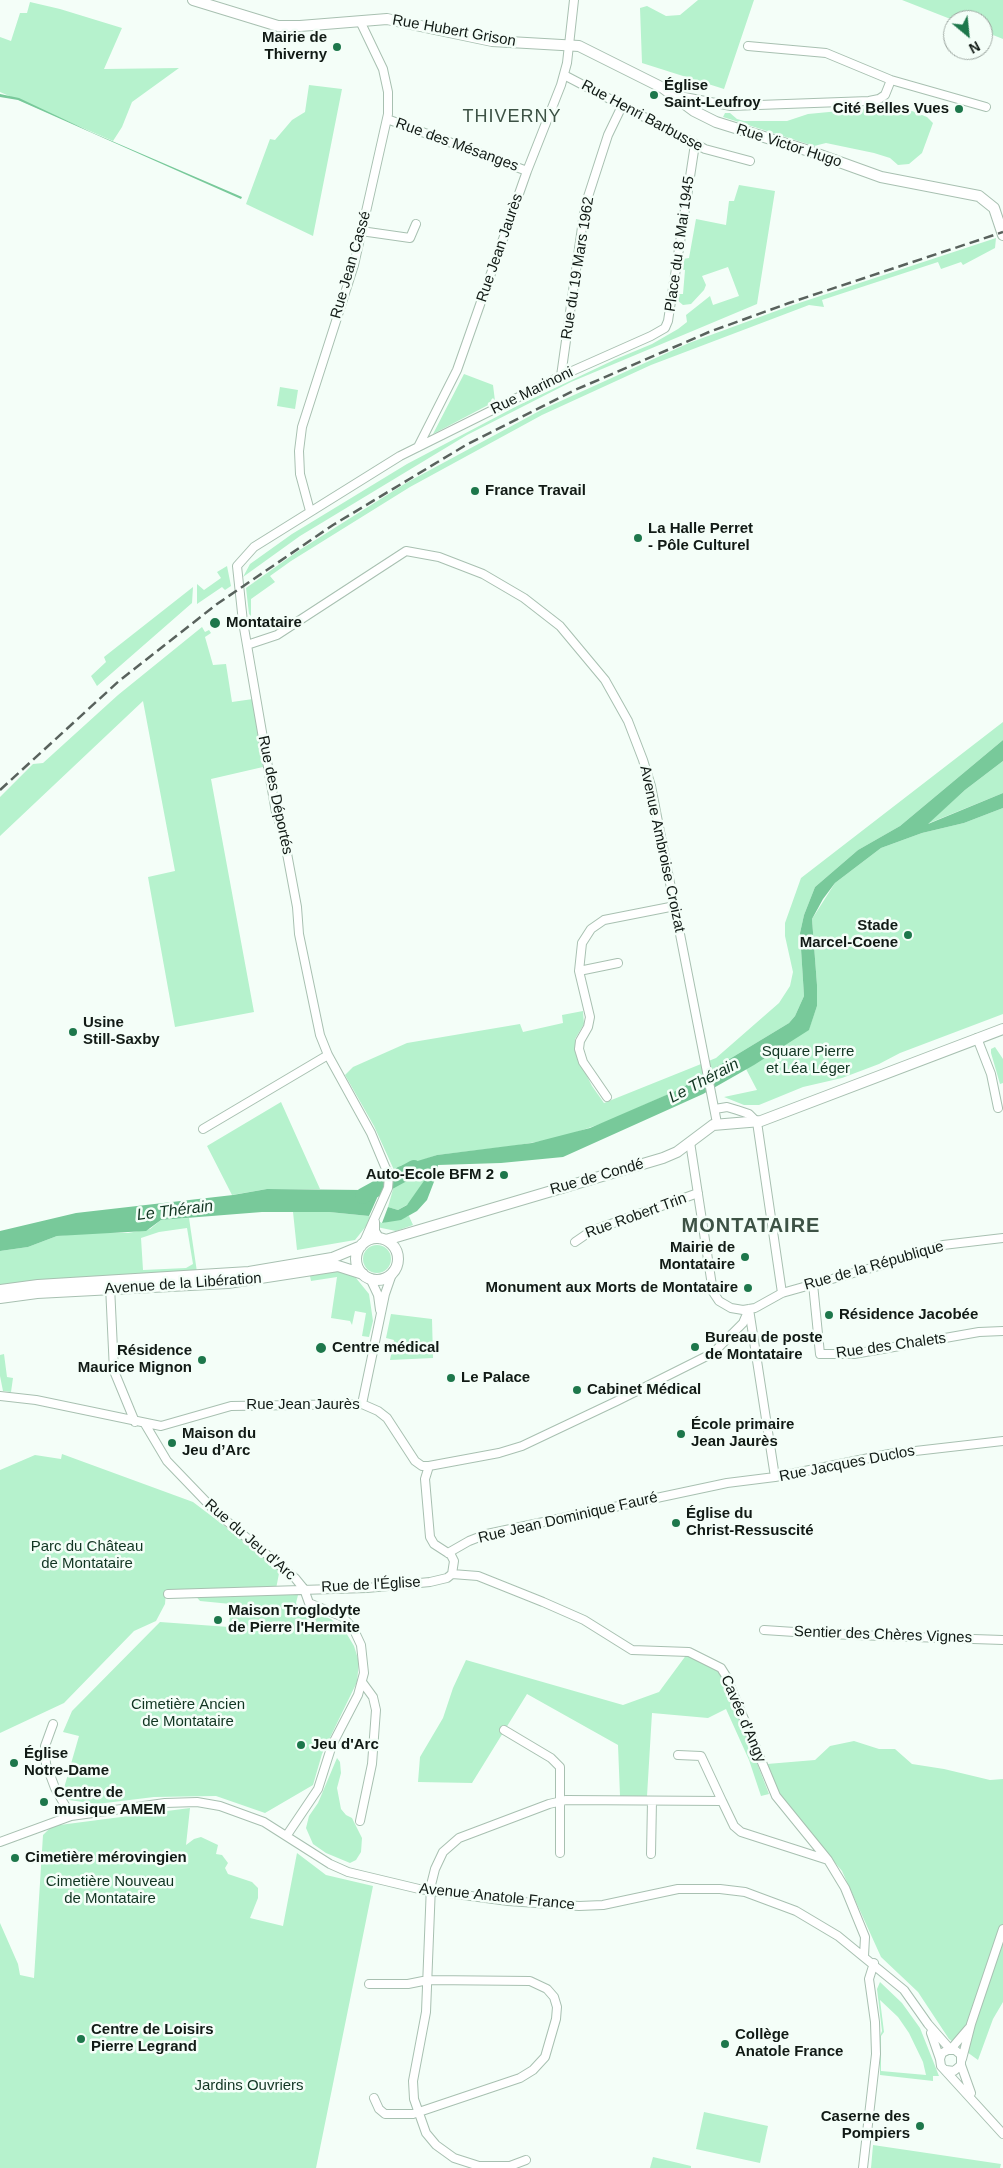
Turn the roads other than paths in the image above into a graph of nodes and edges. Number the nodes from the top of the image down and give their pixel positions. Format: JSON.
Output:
{"nodes":[{"id":1,"x":193,"y":0,"type":"edge"},
{"id":2,"x":574,"y":0,"type":"edge"},
{"id":3,"x":360,"y":21,"type":"junction"},
{"id":4,"x":569,"y":44,"type":"junction"},
{"id":5,"x":748,"y":46,"type":"dead end"},
{"id":6,"x":564,"y":75,"type":"junction"},
{"id":7,"x":891,"y":80,"type":"junction"},
{"id":8,"x":674,"y":95,"type":"junction"},
{"id":9,"x":622,"y":106,"type":"junction"},
{"id":10,"x":986,"y":107,"type":"dead end"},
{"id":11,"x":387,"y":119,"type":"junction"},
{"id":12,"x":695,"y":144,"type":"junction"},
{"id":13,"x":750,"y":161,"type":"dead end"},
{"id":14,"x":527,"y":171,"type":"junction"},
{"id":15,"x":416,"y":224,"type":"dead end"},
{"id":16,"x":361,"y":231,"type":"junction"},
{"id":17,"x":1003,"y":235,"type":"edge"},
{"id":18,"x":651,"y":336,"type":"joint"},
{"id":19,"x":561,"y":376,"type":"junction"},
{"id":20,"x":416,"y":448,"type":"junction"},
{"id":21,"x":310,"y":511,"type":"junction"},
{"id":22,"x":247,"y":645,"type":"junction"},
{"id":23,"x":675,"y":906,"type":"junction"},
{"id":24,"x":618,"y":964,"type":"dead end"},
{"id":25,"x":579,"y":971,"type":"junction"},
{"id":26,"x":1003,"y":1029,"type":"edge"},
{"id":27,"x":977,"y":1038,"type":"junction"},
{"id":28,"x":328,"y":1055,"type":"junction"},
{"id":29,"x":607,"y":1097,"type":"dead end"},
{"id":30,"x":998,"y":1108,"type":"dead end"},
{"id":31,"x":715,"y":1109,"type":"junction"},
{"id":32,"x":757,"y":1122,"type":"junction"},
{"id":33,"x":717,"y":1123,"type":"junction"},
{"id":34,"x":203,"y":1129,"type":"dead end"},
{"id":35,"x":690,"y":1142,"type":"junction"},
{"id":36,"x":698,"y":1193,"type":"junction"},
{"id":37,"x":375,"y":1220,"type":"junction"},
{"id":38,"x":430,"y":1227,"type":"junction"},
{"id":39,"x":1003,"y":1238,"type":"edge"},
{"id":40,"x":383,"y":1239,"type":"junction"},
{"id":41,"x":575,"y":1242,"type":"dead end"},
{"id":42,"x":362,"y":1245,"type":"junction"},
{"id":43,"x":397,"y":1254,"type":"junction"},
{"id":44,"x":393,"y":1272,"type":"junction"},
{"id":45,"x":366,"y":1276,"type":"junction"},
{"id":46,"x":813,"y":1284,"type":"junction"},
{"id":47,"x":110,"y":1285,"type":"junction"},
{"id":48,"x":0,"y":1290,"type":"edge"},
{"id":49,"x":782,"y":1293,"type":"junction"},
{"id":50,"x":0,"y":1298,"type":"edge"},
{"id":51,"x":749,"y":1309,"type":"junction"},
{"id":52,"x":381,"y":1317,"type":"junction"},
{"id":53,"x":1003,"y":1331,"type":"edge"},
{"id":54,"x":0,"y":1396,"type":"edge"},
{"id":55,"x":362,"y":1404,"type":"junction"},
{"id":56,"x":135,"y":1422,"type":"junction"},
{"id":57,"x":146,"y":1424,"type":"junction"},
{"id":58,"x":1003,"y":1440,"type":"edge"},
{"id":59,"x":430,"y":1466,"type":"junction"},
{"id":60,"x":775,"y":1477,"type":"junction"},
{"id":61,"x":691,"y":1491,"type":"joint"},
{"id":62,"x":448,"y":1553,"type":"junction"},
{"id":63,"x":452,"y":1574,"type":"junction"},
{"id":64,"x":304,"y":1589,"type":"junction"},
{"id":65,"x":168,"y":1594,"type":"dead end"},
{"id":66,"x":764,"y":1630,"type":"dead end"},
{"id":67,"x":1003,"y":1640,"type":"edge"},
{"id":68,"x":362,"y":1682,"type":"junction"},
{"id":69,"x":53,"y":1724,"type":"dead end"},
{"id":70,"x":504,"y":1730,"type":"dead end"},
{"id":71,"x":678,"y":1755,"type":"dead end"},
{"id":72,"x":561,"y":1801,"type":"junction"},
{"id":73,"x":652,"y":1801,"type":"junction"},
{"id":74,"x":722,"y":1801,"type":"junction"},
{"id":75,"x":70,"y":1816,"type":"junction"},
{"id":76,"x":360,"y":1821,"type":"dead end"},
{"id":77,"x":287,"y":1835,"type":"junction"},
{"id":78,"x":0,"y":1842,"type":"edge"},
{"id":79,"x":560,"y":1853,"type":"dead end"},
{"id":80,"x":651,"y":1854,"type":"dead end"},
{"id":81,"x":828,"y":1860,"type":"junction"},
{"id":82,"x":430,"y":1891,"type":"junction"},
{"id":83,"x":1003,"y":1930,"type":"edge"},
{"id":84,"x":864,"y":1956,"type":"junction"},
{"id":85,"x":874,"y":1963,"type":"junction"},
{"id":86,"x":428,"y":1980,"type":"junction"},
{"id":87,"x":369,"y":1984,"type":"dead end"},
{"id":88,"x":928,"y":2024,"type":"junction"},
{"id":89,"x":971,"y":2024,"type":"junction"},
{"id":90,"x":950,"y":2049,"type":"junction"},
{"id":91,"x":940,"y":2059,"type":"junction"},
{"id":92,"x":961,"y":2062,"type":"junction"},
{"id":93,"x":946,"y":2070,"type":"junction"},
{"id":94,"x":374,"y":2098,"type":"dead end"},
{"id":95,"x":973,"y":2099,"type":"junction"},
{"id":96,"x":418,"y":2113,"type":"junction"},
{"id":97,"x":1003,"y":2134,"type":"edge"},
{"id":98,"x":526,"y":2160,"type":"dead end"},
{"id":99,"x":863,"y":2168,"type":"edge"}],
"edges":[{"from":1,"to":3,"type":"main road","name":"Rue Hubert Grison"},
{"from":2,"to":4,"type":"street","name":"Rue Jean Jaurès"},
{"from":3,"to":4,"type":"main road","name":"Rue Hubert Grison"},
{"from":3,"to":11,"type":"street","name":"Rue Jean Cassé"},
{"from":4,"to":6,"type":"street","name":"Rue Jean Jaurès"},
{"from":4,"to":8,"type":"main road","name":"Rue Victor Hugo"},
{"from":5,"to":7,"type":"street"},
{"from":6,"to":9,"type":"street","name":"Rue Henri Barbusse"},
{"from":6,"to":14,"type":"street","name":"Rue Jean Jaurès"},
{"from":7,"to":8,"type":"street"},
{"from":7,"to":10,"type":"street"},
{"from":8,"to":17,"type":"main road","name":"Rue Victor Hugo"},
{"from":9,"to":12,"type":"street","name":"Rue Henri Barbusse"},
{"from":9,"to":19,"type":"street","name":"Rue du 19 Mars 1962"},
{"from":11,"to":14,"type":"street","name":"Rue des Mésanges"},
{"from":11,"to":16,"type":"street","name":"Rue Jean Cassé"},
{"from":12,"to":13,"type":"street","name":"Rue Henri Barbusse"},
{"from":12,"to":18,"type":"street","name":"Place du 8 Mai 1945"},
{"from":14,"to":20,"type":"street","name":"Rue Jean Jaurès"},
{"from":15,"to":16,"type":"street"},
{"from":16,"to":21,"type":"street","name":"Rue Jean Cassé"},
{"from":18,"to":19,"type":"street","name":"Rue Marinoni"},
{"from":19,"to":20,"type":"street","name":"Rue Marinoni"},
{"from":20,"to":21,"type":"street","name":"Rue des Déportés"},
{"from":21,"to":22,"type":"street","name":"Rue des Déportés"},
{"from":22,"to":23,"type":"street","name":"Avenue Ambroise Croizat"},
{"from":22,"to":28,"type":"street","name":"Rue des Déportés"},
{"from":23,"to":25,"type":"street"},
{"from":23,"to":31,"type":"street","name":"Avenue Ambroise Croizat"},
{"from":24,"to":25,"type":"street"},
{"from":25,"to":29,"type":"street"},
{"from":26,"to":27,"type":"main road"},
{"from":27,"to":30,"type":"street"},
{"from":27,"to":32,"type":"main road"},
{"from":28,"to":34,"type":"street"},
{"from":28,"to":37,"type":"street","name":"Rue des Déportés"},
{"from":31,"to":32,"type":"street"},
{"from":31,"to":33,"type":"street","name":"Avenue Ambroise Croizat"},
{"from":32,"to":33,"type":"main road"},
{"from":32,"to":49,"type":"street"},
{"from":33,"to":35,"type":"main road","name":"Rue de Condé"},
{"from":35,"to":36,"type":"street"},
{"from":35,"to":38,"type":"main road","name":"Rue de Condé"},
{"from":36,"to":41,"type":"street","name":"Rue Robert Trin"},
{"from":36,"to":51,"type":"street"},
{"from":37,"to":40,"type":"street"},
{"from":37,"to":42,"type":"street","name":"Rue des Déportés"},
{"from":38,"to":40,"type":"main road","name":"Rue de Condé"},
{"from":38,"to":43,"type":"main road","name":"Rue de Condé"},
{"from":39,"to":46,"type":"street","name":"Rue de la République"},
{"from":40,"to":42,"type":"main road"},
{"from":40,"to":43,"type":"main road"},
{"from":42,"to":45,"type":"main road"},
{"from":42,"to":47,"type":"main road","name":"Avenue de la Libération"},
{"from":43,"to":44,"type":"main road"},
{"from":44,"to":45,"type":"main road"},
{"from":44,"to":52,"type":"street"},
{"from":45,"to":47,"type":"main road","name":"Avenue de la Libération"},
{"from":45,"to":52,"type":"street"},
{"from":46,"to":49,"type":"street","name":"Rue de la République"},
{"from":46,"to":53,"type":"street","name":"Rue des Chalets"},
{"from":47,"to":48,"type":"main road","name":"Avenue de la Libération"},
{"from":47,"to":50,"type":"main road","name":"Avenue de la Libération"},
{"from":47,"to":56,"type":"street"},
{"from":49,"to":51,"type":"street","name":"Rue de la République"},
{"from":51,"to":59,"type":"street"},
{"from":51,"to":60,"type":"street"},
{"from":52,"to":55,"type":"street"},
{"from":54,"to":56,"type":"street","name":"Rue Jean Jaurès"},
{"from":55,"to":57,"type":"street","name":"Rue Jean Jaurès"},
{"from":55,"to":59,"type":"street","name":"Rue Jean Jaurès"},
{"from":56,"to":57,"type":"street","name":"Rue Jean Jaurès"},
{"from":57,"to":64,"type":"street","name":"Rue du Jeu d'Arc"},
{"from":58,"to":60,"type":"street","name":"Rue Jacques Duclos"},
{"from":59,"to":62,"type":"street"},
{"from":60,"to":61,"type":"street","name":"Rue Jacques Duclos"},
{"from":61,"to":62,"type":"street","name":"Rue Jean Dominique Fauré"},
{"from":62,"to":63,"type":"street"},
{"from":63,"to":64,"type":"street","name":"Rue de l'Église"},
{"from":63,"to":81,"type":"street","name":"Cavée d'Angy"},
{"from":64,"to":65,"type":"street","name":"Rue de l'Église"},
{"from":64,"to":68,"type":"street","name":"Rue du Jeu d'Arc"},
{"from":66,"to":67,"type":"street","name":"Sentier des Chères Vignes"},
{"from":68,"to":76,"type":"street"},
{"from":68,"to":77,"type":"street","name":"Rue du Jeu d'Arc"},
{"from":69,"to":75,"type":"street"},
{"from":70,"to":72,"type":"street"},
{"from":71,"to":74,"type":"street"},
{"from":72,"to":73,"type":"street"},
{"from":72,"to":79,"type":"street"},
{"from":72,"to":82,"type":"street"},
{"from":73,"to":74,"type":"street"},
{"from":73,"to":80,"type":"street"},
{"from":74,"to":81,"type":"street"},
{"from":75,"to":77,"type":"street","name":"Avenue Anatole France"},
{"from":75,"to":78,"type":"street","name":"Avenue Anatole France"},
{"from":77,"to":82,"type":"street","name":"Avenue Anatole France"},
{"from":81,"to":84,"type":"street","name":"Cavée d'Angy"},
{"from":82,"to":84,"type":"street","name":"Avenue Anatole France"},
{"from":82,"to":86,"type":"street"},
{"from":83,"to":89,"type":"street"},
{"from":84,"to":85,"type":"street","name":"Avenue Anatole France"},
{"from":85,"to":88,"type":"street","name":"Avenue Anatole France"},
{"from":85,"to":99,"type":"street"},
{"from":86,"to":87,"type":"street"},
{"from":86,"to":96,"type":"street"},
{"from":86,"to":96,"type":"street"},
{"from":88,"to":90,"type":"street","name":"Avenue Anatole France"},
{"from":88,"to":91,"type":"street","name":"Avenue Anatole France"},
{"from":89,"to":90,"type":"street"},
{"from":89,"to":92,"type":"street"},
{"from":90,"to":91,"type":"street"},
{"from":90,"to":92,"type":"street"},
{"from":91,"to":93,"type":"street"},
{"from":92,"to":93,"type":"street"},
{"from":92,"to":95,"type":"street"},
{"from":93,"to":95,"type":"street"},
{"from":94,"to":96,"type":"street"},
{"from":95,"to":97,"type":"street"},
{"from":96,"to":98,"type":"street"}]}
